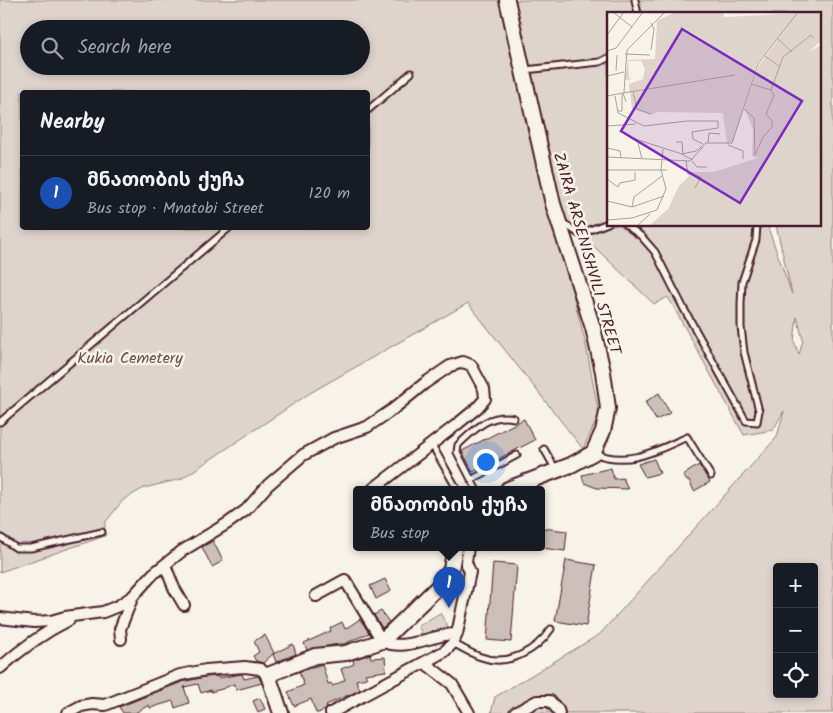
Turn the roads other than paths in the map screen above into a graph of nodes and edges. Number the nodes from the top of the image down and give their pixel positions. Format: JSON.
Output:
{"nodes":[{"id":1,"x":507,"y":0,"type":"edge"},
{"id":2,"x":607,"y":58,"type":"edge"},
{"id":3,"x":522,"y":71,"type":"junction"},
{"id":4,"x":411,"y":73,"type":"dead end"},
{"id":5,"x":370,"y":108,"type":"edge"},
{"id":6,"x":558,"y":218,"type":"junction"},
{"id":7,"x":607,"y":223,"type":"edge"},
{"id":8,"x":627,"y":226,"type":"edge"},
{"id":9,"x":757,"y":226,"type":"edge"},
{"id":10,"x":227,"y":230,"type":"edge"},
{"id":11,"x":514,"y":418,"type":"dead end"},
{"id":12,"x":0,"y":422,"type":"edge"},
{"id":13,"x":432,"y":444,"type":"junction"},
{"id":14,"x":544,"y":449,"type":"dead end"},
{"id":15,"x":592,"y":453,"type":"junction"},
{"id":16,"x":517,"y":456,"type":"dead end"},
{"id":17,"x":556,"y":471,"type":"junction"},
{"id":18,"x":711,"y":476,"type":"dead end"},
{"id":19,"x":472,"y":480,"type":"junction"},
{"id":20,"x":377,"y":486,"type":"edge"},
{"id":21,"x":455,"y":486,"type":"edge"},
{"id":22,"x":475,"y":486,"type":"edge"},
{"id":23,"x":516,"y":486,"type":"edge"},
{"id":24,"x":102,"y":532,"type":"dead end"},
{"id":25,"x":0,"y":537,"type":"edge"},
{"id":26,"x":454,"y":551,"type":"edge"},
{"id":27,"x":467,"y":551,"type":"edge"},
{"id":28,"x":165,"y":565,"type":"junction"},
{"id":29,"x":133,"y":596,"type":"junction"},
{"id":30,"x":316,"y":596,"type":"dead end"},
{"id":31,"x":184,"y":605,"type":"dead end"},
{"id":32,"x":79,"y":616,"type":"junction"},
{"id":33,"x":0,"y":618,"type":"edge"},
{"id":34,"x":551,"y":629,"type":"dead end"},
{"id":35,"x":455,"y":638,"type":"junction"},
{"id":36,"x":121,"y":639,"type":"dead end"},
{"id":37,"x":382,"y":641,"type":"junction"},
{"id":38,"x":425,"y":663,"type":"junction"},
{"id":39,"x":0,"y":668,"type":"edge"},
{"id":40,"x":268,"y":675,"type":"junction"},
{"id":41,"x":105,"y":705,"type":"junction"},
{"id":42,"x":68,"y":713,"type":"edge"},
{"id":43,"x":113,"y":713,"type":"edge"},
{"id":44,"x":281,"y":713,"type":"edge"},
{"id":45,"x":331,"y":713,"type":"edge"},
{"id":46,"x":469,"y":713,"type":"edge"},
{"id":47,"x":515,"y":713,"type":"edge"},
{"id":48,"x":558,"y":713,"type":"edge"}],
"edges":[{"from":1,"to":3,"type":"street","name":"ZAIRA ARSENISHVILI STREET"},
{"from":2,"to":3,"type":"lane"},
{"from":3,"to":6,"type":"street","name":"ZAIRA ARSENISHVILI STREET"},
{"from":4,"to":5,"type":"lane"},
{"from":6,"to":7,"type":"lane"},
{"from":6,"to":15,"type":"street","name":"ZAIRA ARSENISHVILI STREET"},
{"from":8,"to":9,"type":"lane"},
{"from":10,"to":12,"type":"lane"},
{"from":11,"to":19,"type":"lane"},
{"from":13,"to":20,"type":"street"},
{"from":13,"to":21,"type":"lane"},
{"from":13,"to":28,"type":"street"},
{"from":14,"to":17,"type":"lane"},
{"from":15,"to":17,"type":"street"},
{"from":15,"to":18,"type":"lane"},
{"from":16,"to":19,"type":"lane"},
{"from":17,"to":23,"type":"street"},
{"from":19,"to":22,"type":"lane"},
{"from":24,"to":25,"type":"lane"},
{"from":26,"to":37,"type":"street"},
{"from":27,"to":35,"type":"street"},
{"from":28,"to":29,"type":"street"},
{"from":28,"to":31,"type":"street"},
{"from":29,"to":32,"type":"street"},
{"from":29,"to":36,"type":"street"},
{"from":30,"to":37,"type":"street"},
{"from":32,"to":33,"type":"street"},
{"from":32,"to":39,"type":"street"},
{"from":34,"to":35,"type":"lane"},
{"from":35,"to":37,"type":"street"},
{"from":35,"to":38,"type":"street"},
{"from":37,"to":40,"type":"street"},
{"from":38,"to":45,"type":"street"},
{"from":38,"to":46,"type":"street"},
{"from":40,"to":41,"type":"street"},
{"from":40,"to":44,"type":"street"},
{"from":41,"to":42,"type":"street"},
{"from":41,"to":43,"type":"street"},
{"from":47,"to":48,"type":"street"}]}
